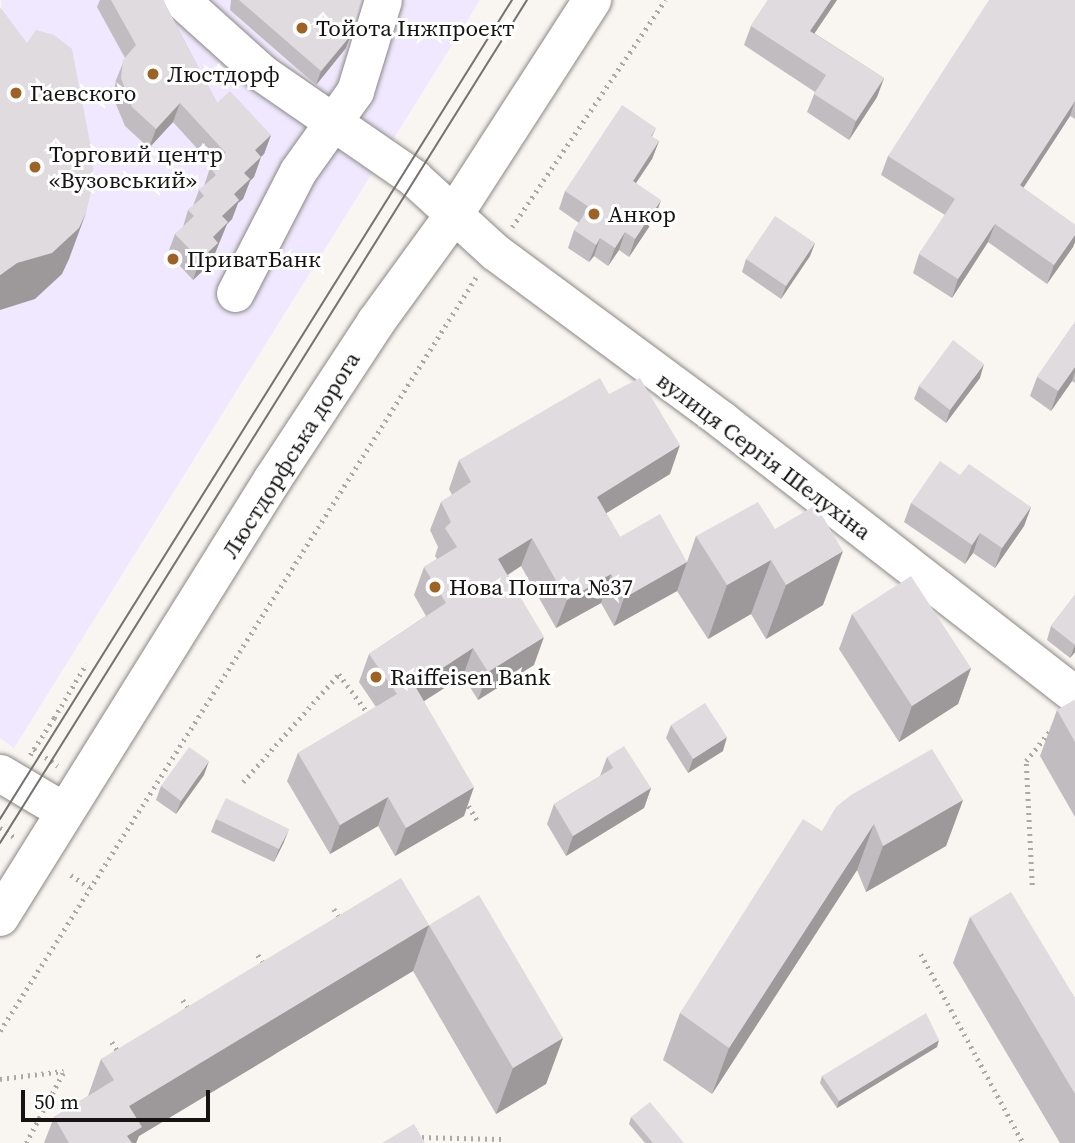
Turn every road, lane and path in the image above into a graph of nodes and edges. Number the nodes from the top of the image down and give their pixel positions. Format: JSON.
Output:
{"nodes":[{"id":1,"x":181,"y":0,"type":"edge"},
{"id":2,"x":383,"y":0,"type":"edge"},
{"id":3,"x":592,"y":0,"type":"edge"},
{"id":4,"x":664,"y":0,"type":"edge"},
{"id":5,"x":332,"y":122,"type":"junction"},
{"id":6,"x":453,"y":216,"type":"junction"},
{"id":7,"x":495,"y":252,"type":"junction"},
{"id":8,"x":236,"y":293,"type":"dead end"},
{"id":9,"x":86,"y":664,"type":"dead end"},
{"id":10,"x":1067,"y":707,"type":"edge"},
{"id":11,"x":54,"y":718,"type":"dead end"},
{"id":12,"x":50,"y":724,"type":"junction"},
{"id":13,"x":378,"y":727,"type":"edge"},
{"id":14,"x":33,"y":749,"type":"junction"},
{"id":15,"x":59,"y":767,"type":"dead end"},
{"id":16,"x":12,"y":769,"type":"edge"},
{"id":17,"x":243,"y":782,"type":"dead end"},
{"id":18,"x":458,"y":788,"type":"edge"},
{"id":19,"x":64,"y":811,"type":"junction"},
{"id":20,"x":477,"y":820,"type":"dead end"},
{"id":21,"x":0,"y":828,"type":"edge"},
{"id":22,"x":21,"y":842,"type":"dead end"},
{"id":23,"x":71,"y":875,"type":"dead end"},
{"id":24,"x":1032,"y":885,"type":"dead end"},
{"id":25,"x":89,"y":887,"type":"junction"},
{"id":26,"x":334,"y":909,"type":"dead end"},
{"id":27,"x":0,"y":917,"type":"edge"},
{"id":28,"x":348,"y":932,"type":"edge"},
{"id":29,"x":921,"y":954,"type":"dead end"},
{"id":30,"x":258,"y":955,"type":"dead end"},
{"id":31,"x":273,"y":977,"type":"edge"},
{"id":32,"x":183,"y":1000,"type":"dead end"},
{"id":33,"x":198,"y":1022,"type":"edge"},
{"id":34,"x":0,"y":1031,"type":"edge"},
{"id":35,"x":112,"y":1042,"type":"dead end"},
{"id":36,"x":127,"y":1064,"type":"edge"},
{"id":37,"x":0,"y":1079,"type":"edge"},
{"id":38,"x":411,"y":1136,"type":"edge"},
{"id":39,"x":501,"y":1139,"type":"dead end"},
{"id":40,"x":493,"y":1141,"type":"edge"},
{"id":41,"x":26,"y":1143,"type":"edge"},
{"id":42,"x":1023,"y":1143,"type":"edge"}],
"edges":[{"from":1,"to":5,"type":"street","name":"вулиця Сергія Шелухіна"},
{"from":2,"to":5,"type":"street"},
{"from":3,"to":6,"type":"main road","name":"Люстдорфська дорога"},
{"from":4,"to":7,"type":"path"},
{"from":5,"to":6,"type":"street","name":"вулиця Сергія Шелухіна"},
{"from":5,"to":8,"type":"street"},
{"from":6,"to":7,"type":"street","name":"вулиця Сергія Шелухіна"},
{"from":6,"to":19,"type":"main road","name":"Люстдорфська дорога"},
{"from":7,"to":10,"type":"street","name":"вулиця Сергія Шелухіна"},
{"from":7,"to":25,"type":"path"},
{"from":9,"to":12,"type":"path"},
{"from":10,"to":24,"type":"path"},
{"from":11,"to":12,"type":"path"},
{"from":12,"to":14,"type":"path"},
{"from":13,"to":17,"type":"path"},
{"from":14,"to":15,"type":"path"},
{"from":14,"to":16,"type":"path"},
{"from":16,"to":19,"type":"street"},
{"from":18,"to":20,"type":"path"},
{"from":19,"to":27,"type":"main road","name":"Люстдорфська дорога"},
{"from":21,"to":22,"type":"path"},
{"from":23,"to":25,"type":"path"},
{"from":25,"to":34,"type":"path"},
{"from":26,"to":28,"type":"path"},
{"from":29,"to":42,"type":"path"},
{"from":30,"to":31,"type":"path"},
{"from":32,"to":33,"type":"path"},
{"from":35,"to":36,"type":"path"},
{"from":37,"to":41,"type":"path"},
{"from":38,"to":40,"type":"path"},
{"from":39,"to":40,"type":"path"}]}
